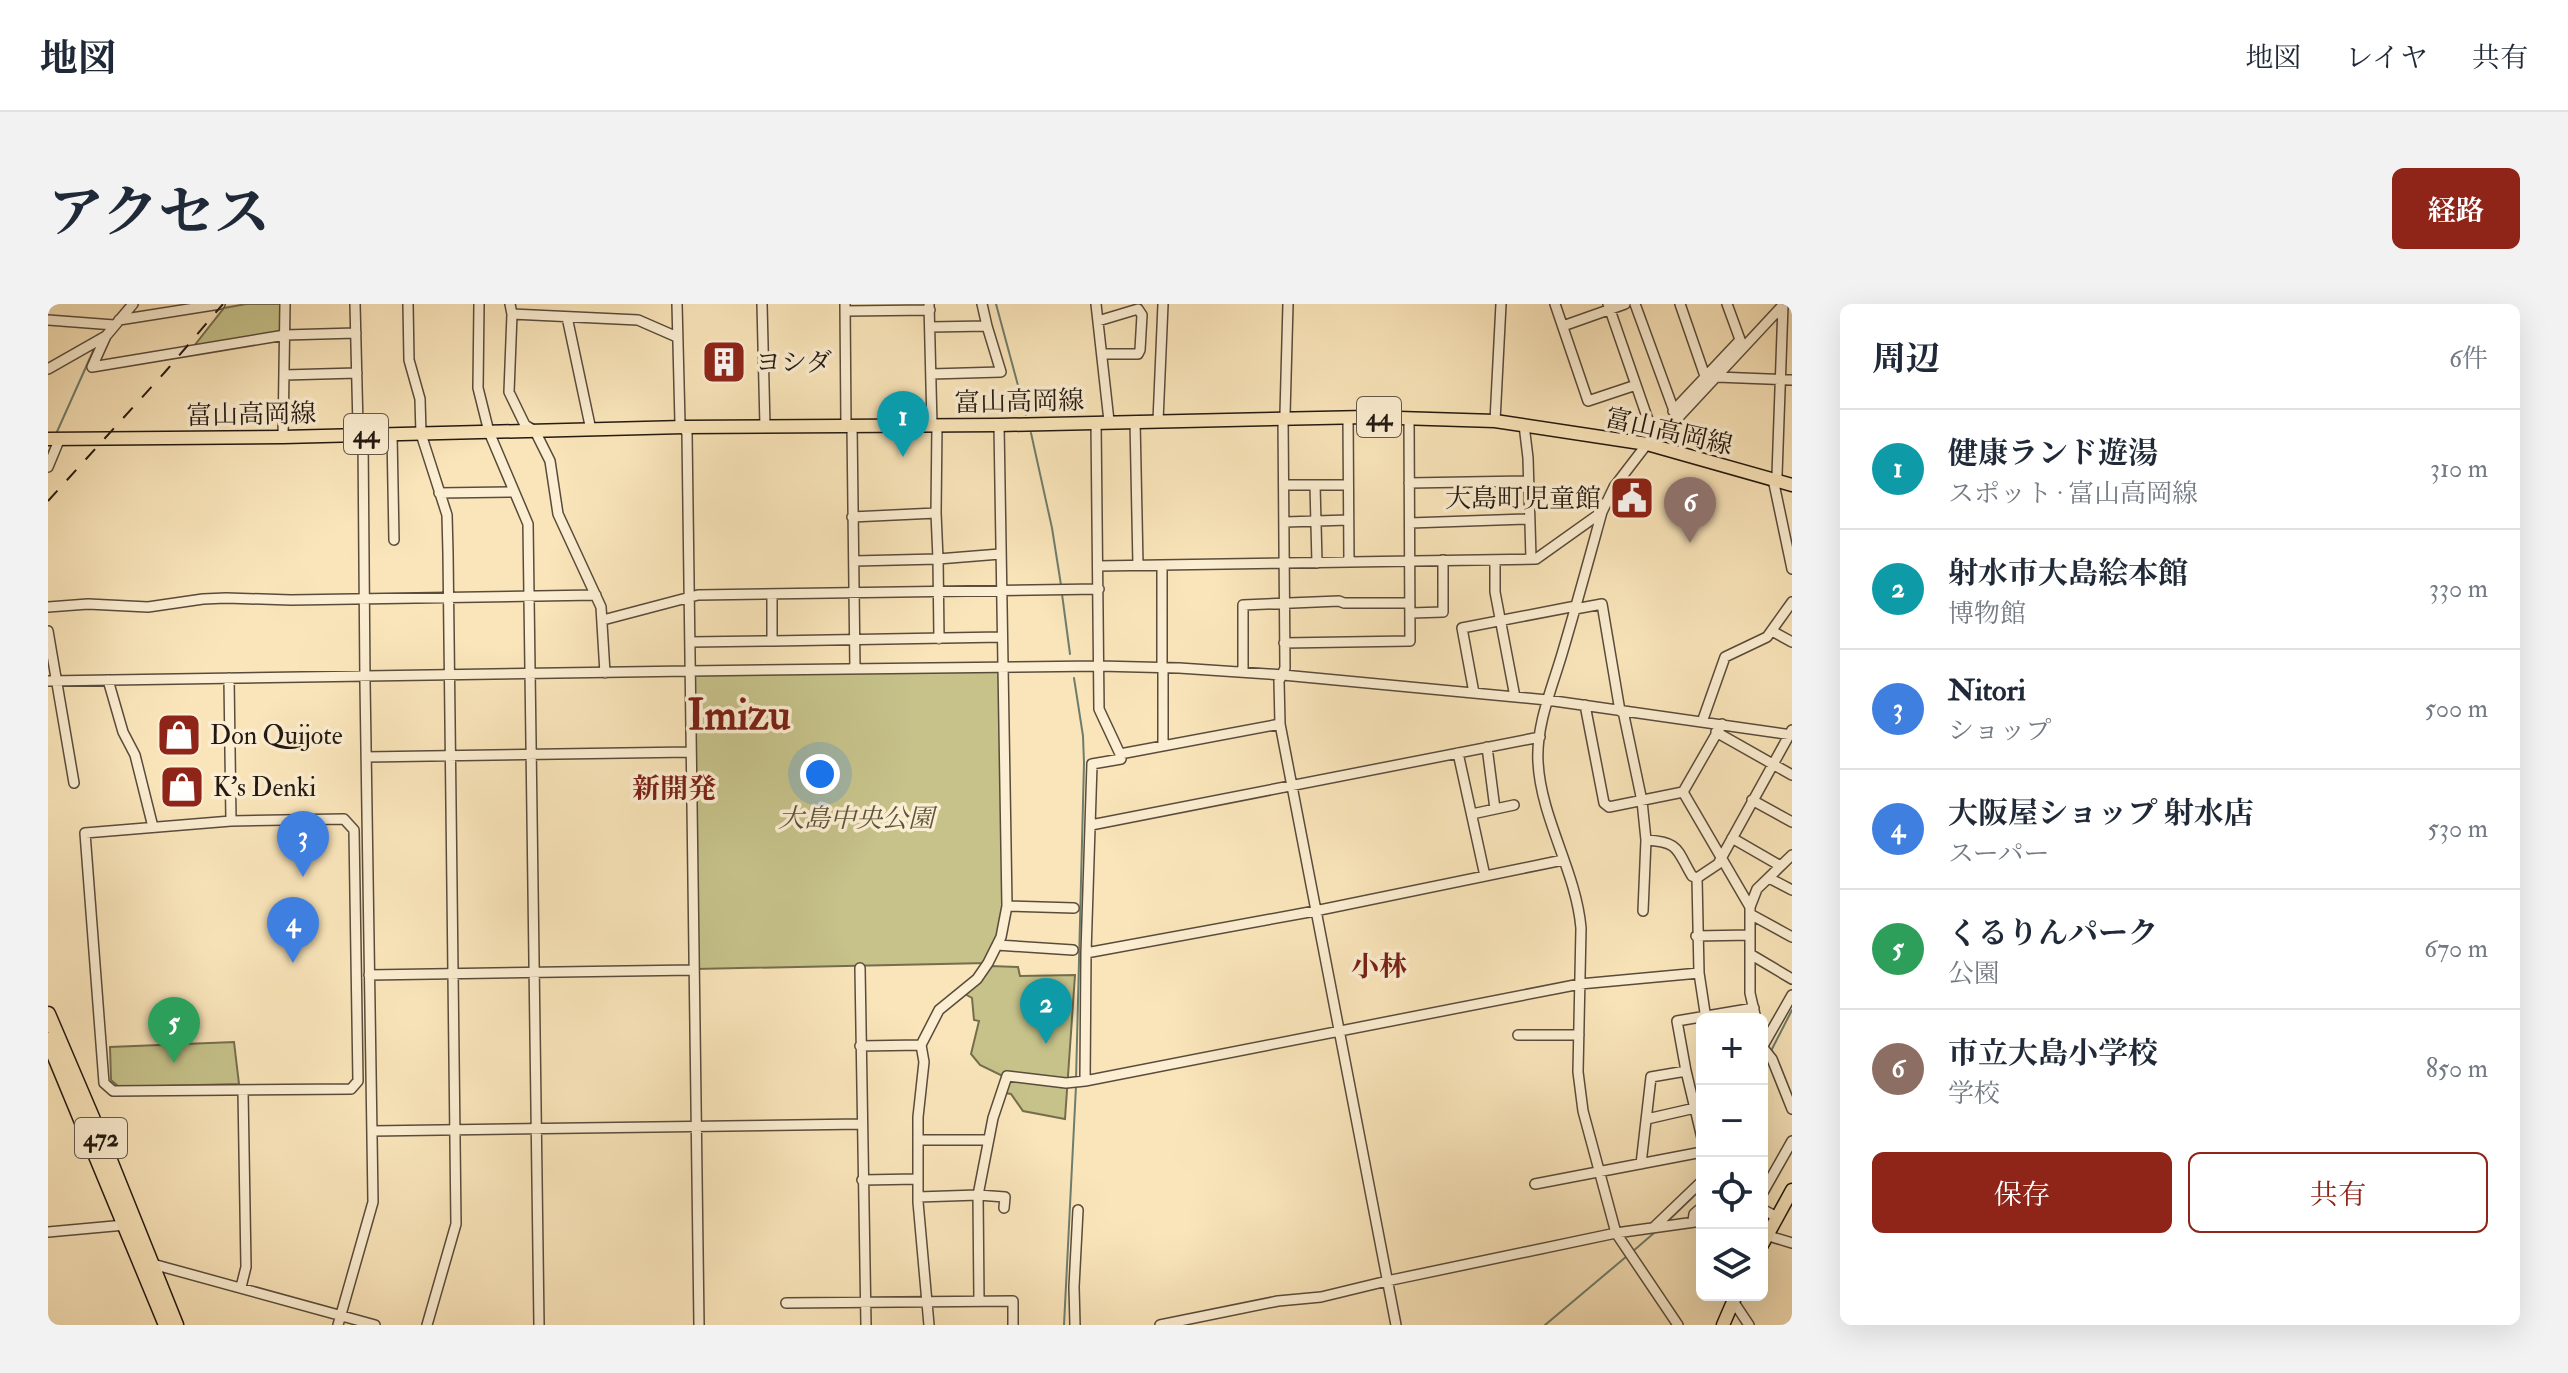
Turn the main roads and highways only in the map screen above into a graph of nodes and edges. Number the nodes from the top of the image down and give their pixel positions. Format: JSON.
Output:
{"nodes":[{"id":1,"x":54,"y":438,"type":"edge"},
{"id":2,"x":1792,"y":485,"type":"edge"},
{"id":3,"x":48,"y":1014,"type":"edge"},
{"id":4,"x":48,"y":1040,"type":"edge"},
{"id":5,"x":1792,"y":1190,"type":"edge"},
{"id":6,"x":1768,"y":1232,"type":"edge"},
{"id":7,"x":147,"y":1264,"type":"junction"},
{"id":8,"x":1733,"y":1301,"type":"edge"},
{"id":9,"x":166,"y":1325,"type":"edge"},
{"id":10,"x":176,"y":1325,"type":"edge"},
{"id":11,"x":1723,"y":1325,"type":"edge"}],
"edges":[{"from":1,"to":2,"type":"main road","name":"富山高岡線","number":"44"},
{"from":3,"to":7,"type":"highway","number":"472"},
{"from":4,"to":7,"type":"highway","number":"472"},
{"from":5,"to":6,"type":"main road"},
{"from":7,"to":9,"type":"highway","number":"472"},
{"from":7,"to":10,"type":"highway","number":"472"},
{"from":8,"to":11,"type":"main road"}]}
